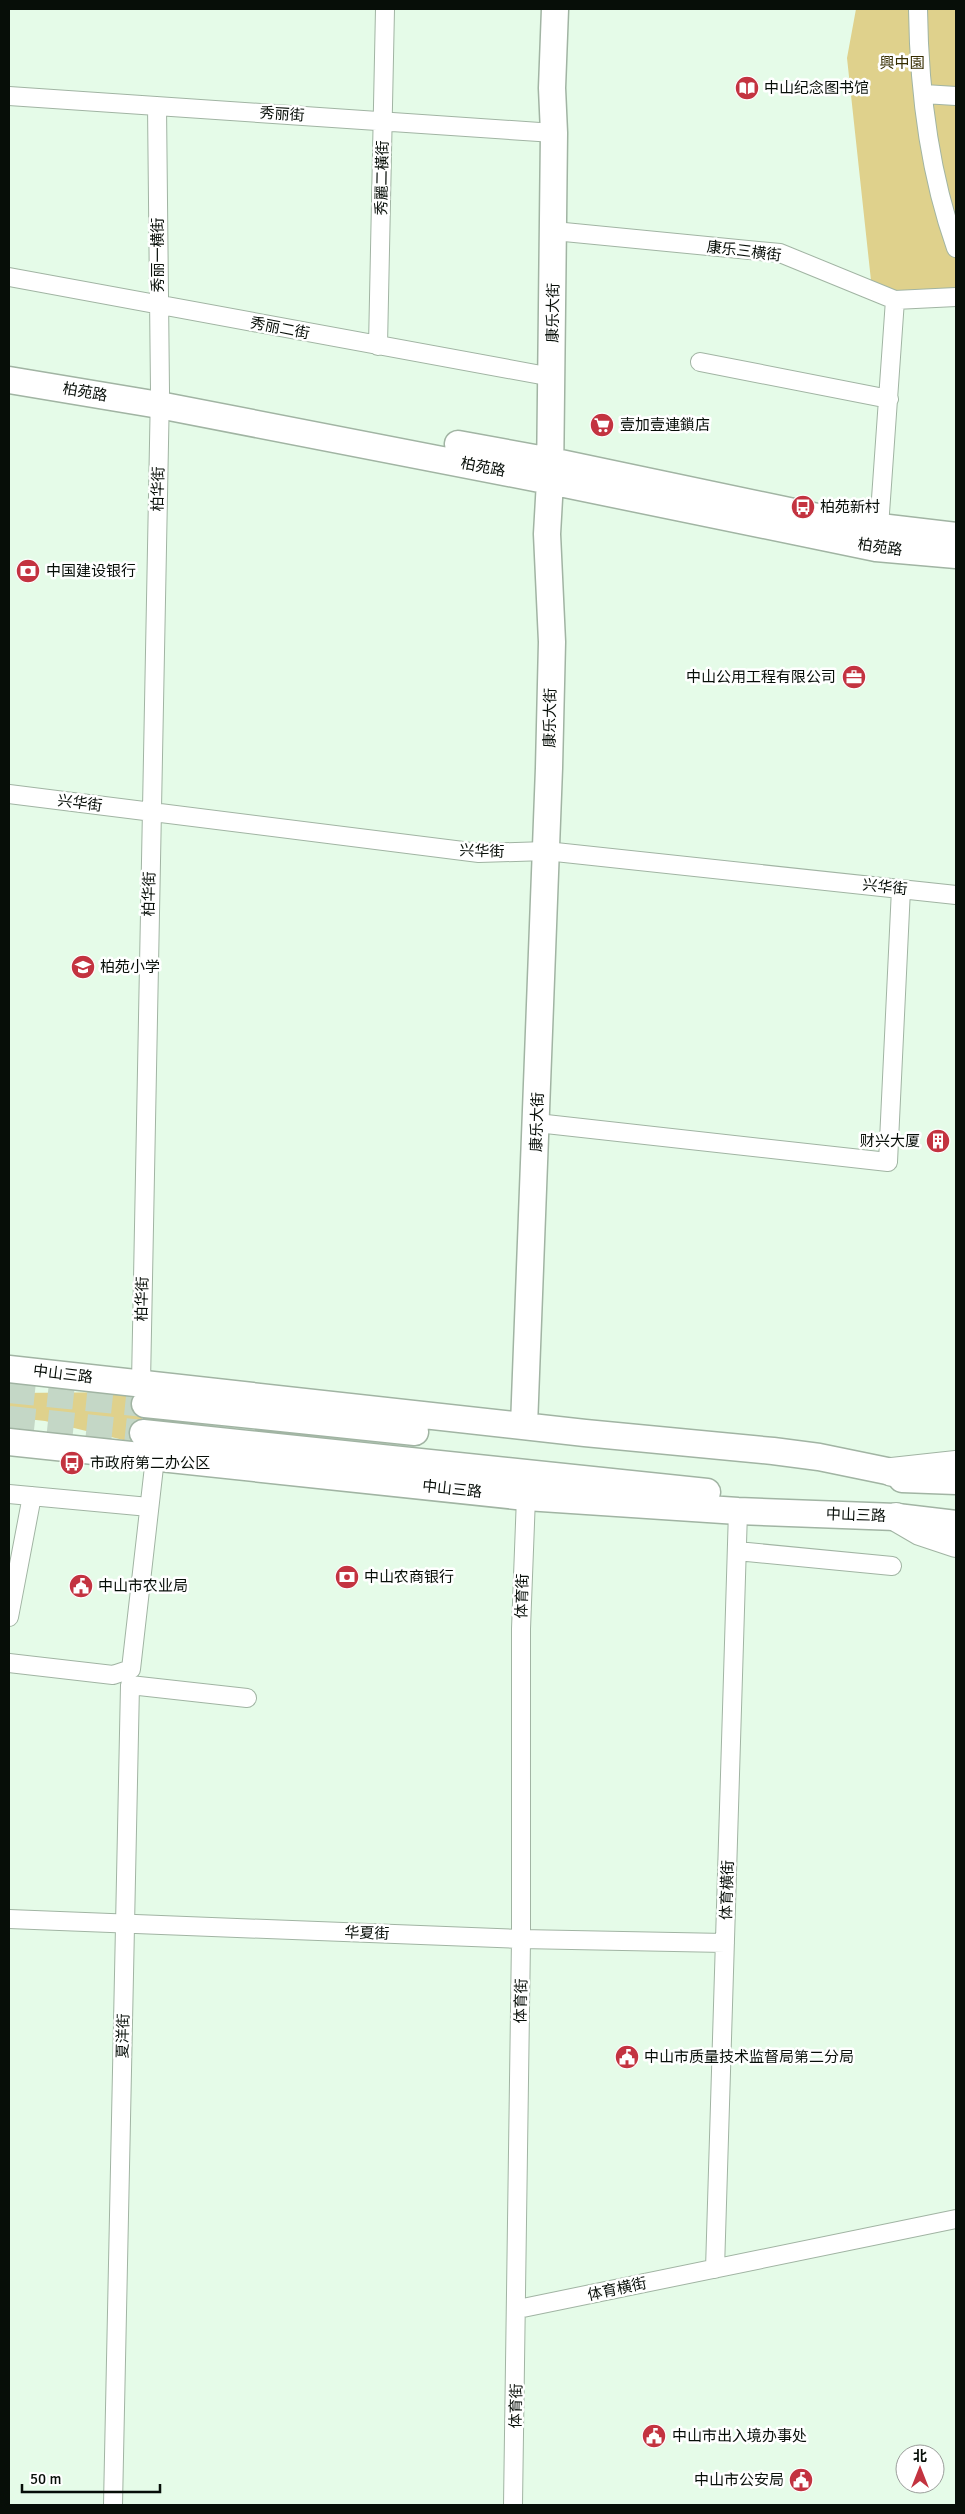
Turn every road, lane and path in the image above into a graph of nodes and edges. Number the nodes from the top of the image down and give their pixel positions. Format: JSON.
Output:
{"nodes":[{"id":1,"x":385,"y":9,"type":"edge"},
{"id":2,"x":555,"y":9,"type":"edge"},
{"id":3,"x":918,"y":9,"type":"edge"},
{"id":4,"x":924,"y":94,"type":"junction"},
{"id":5,"x":9,"y":96,"type":"edge"},
{"id":6,"x":956,"y":96,"type":"edge"},
{"id":7,"x":157,"y":106,"type":"junction"},
{"id":8,"x":383,"y":121,"type":"junction"},
{"id":9,"x":554,"y":133,"type":"junction"},
{"id":10,"x":554,"y":231,"type":"junction"},
{"id":11,"x":956,"y":248,"type":"edge"},
{"id":12,"x":9,"y":277,"type":"edge"},
{"id":13,"x":956,"y":297,"type":"edge"},
{"id":14,"x":895,"y":300,"type":"junction"},
{"id":15,"x":158,"y":305,"type":"junction"},
{"id":16,"x":378,"y":346,"type":"junction"},
{"id":17,"x":700,"y":362,"type":"dead end"},
{"id":18,"x":9,"y":364,"type":"edge"},
{"id":19,"x":552,"y":377,"type":"junction"},
{"id":20,"x":9,"y":380,"type":"edge"},
{"id":21,"x":160,"y":398,"type":"junction"},
{"id":22,"x":888,"y":399,"type":"junction"},
{"id":23,"x":550,"y":471,"type":"junction"},
{"id":24,"x":880,"y":527,"type":"junction"},
{"id":25,"x":956,"y":536,"type":"edge"},
{"id":26,"x":956,"y":555,"type":"edge"},
{"id":27,"x":9,"y":794,"type":"edge"},
{"id":28,"x":151,"y":812,"type":"junction"},
{"id":29,"x":546,"y":851,"type":"junction"},
{"id":30,"x":901,"y":889,"type":"junction"},
{"id":31,"x":956,"y":894,"type":"edge"},
{"id":32,"x":537,"y":1123,"type":"junction"},
{"id":33,"x":15,"y":1369,"type":"edge"},
{"id":34,"x":143,"y":1393,"type":"junction"},
{"id":35,"x":524,"y":1426,"type":"junction"},
{"id":36,"x":143,"y":1432,"type":"tunnel mouth"},
{"id":37,"x":13,"y":1443,"type":"edge"},
{"id":38,"x":155,"y":1458,"type":"junction"},
{"id":39,"x":956,"y":1465,"type":"edge"},
{"id":40,"x":895,"y":1476,"type":"junction"},
{"id":41,"x":956,"y":1481,"type":"edge"},
{"id":42,"x":9,"y":1494,"type":"edge"},
{"id":43,"x":32,"y":1496,"type":"junction"},
{"id":44,"x":526,"y":1497,"type":"junction"},
{"id":45,"x":150,"y":1507,"type":"junction"},
{"id":46,"x":738,"y":1511,"type":"junction"},
{"id":47,"x":896,"y":1517,"type":"junction"},
{"id":48,"x":956,"y":1524,"type":"edge"},
{"id":49,"x":956,"y":1544,"type":"edge"},
{"id":50,"x":737,"y":1551,"type":"junction"},
{"id":51,"x":892,"y":1566,"type":"dead end"},
{"id":52,"x":9,"y":1617,"type":"edge"},
{"id":53,"x":9,"y":1663,"type":"edge"},
{"id":54,"x":247,"y":1698,"type":"dead end"},
{"id":55,"x":9,"y":1919,"type":"edge"},
{"id":56,"x":125,"y":1923,"type":"junction"},
{"id":57,"x":521,"y":1939,"type":"junction"},
{"id":58,"x":725,"y":1943,"type":"junction"},
{"id":59,"x":956,"y":2219,"type":"edge"},
{"id":60,"x":715,"y":2269,"type":"junction"},
{"id":61,"x":518,"y":2309,"type":"junction"},
{"id":62,"x":113,"y":2505,"type":"edge"},
{"id":63,"x":513,"y":2505,"type":"edge"}],
"edges":[{"from":1,"to":8,"type":"street","name":"秀麗二橫街"},
{"from":2,"to":9,"type":"main road","name":"康乐大街"},
{"from":3,"to":4,"type":"street"},
{"from":4,"to":6,"type":"street"},
{"from":4,"to":11,"type":"street"},
{"from":5,"to":7,"type":"street","name":"秀丽街"},
{"from":7,"to":8,"type":"street","name":"秀丽街"},
{"from":7,"to":15,"type":"street","name":"秀丽一横街"},
{"from":8,"to":9,"type":"street","name":"秀丽街"},
{"from":8,"to":16,"type":"street","name":"秀麗二橫街"},
{"from":9,"to":10,"type":"main road","name":"康乐大街"},
{"from":10,"to":14,"type":"street","name":"康乐三横街"},
{"from":10,"to":19,"type":"main road","name":"康乐大街"},
{"from":12,"to":15,"type":"street","name":"秀丽二街"},
{"from":13,"to":14,"type":"street","name":"康乐三横街"},
{"from":14,"to":22,"type":"street"},
{"from":15,"to":16,"type":"street","name":"秀丽二街"},
{"from":15,"to":21,"type":"street","name":"秀丽一横街"},
{"from":16,"to":19,"type":"street","name":"秀丽二街"},
{"from":17,"to":22,"type":"street"},
{"from":18,"to":21,"type":"main road","name":"柏苑路"},
{"from":19,"to":23,"type":"main road","name":"康乐大街"},
{"from":20,"to":21,"type":"main road","name":"柏苑路"},
{"from":21,"to":23,"type":"main road","name":"柏苑路"},
{"from":21,"to":28,"type":"street","name":"柏华街"},
{"from":22,"to":24,"type":"street"},
{"from":23,"to":24,"type":"main road","name":"柏苑路"},
{"from":23,"to":26,"type":"main road","name":"柏苑路"},
{"from":23,"to":29,"type":"main road","name":"康乐大街"},
{"from":24,"to":25,"type":"main road","name":"柏苑路"},
{"from":27,"to":28,"type":"street","name":"兴华街"},
{"from":28,"to":29,"type":"street","name":"兴华街"},
{"from":28,"to":34,"type":"street","name":"柏华街"},
{"from":29,"to":30,"type":"street","name":"兴华街"},
{"from":29,"to":32,"type":"main road","name":"康乐大街"},
{"from":30,"to":31,"type":"street","name":"兴华街"},
{"from":30,"to":32,"type":"street"},
{"from":32,"to":35,"type":"main road","name":"康乐大街"},
{"from":33,"to":34,"type":"main road","name":"中山三路"},
{"from":34,"to":35,"type":"main road","name":"中山三路"},
{"from":34,"to":40,"type":"main road","name":"中山三路"},
{"from":35,"to":40,"type":"main road","name":"中山三路"},
{"from":36,"to":47,"type":"main road","name":"中山三路"},
{"from":37,"to":38,"type":"main road","name":"中山三路"},
{"from":38,"to":44,"type":"main road","name":"中山三路"},
{"from":38,"to":45,"type":"street"},
{"from":39,"to":40,"type":"main road"},
{"from":40,"to":41,"type":"main road","name":"中山三路"},
{"from":42,"to":43,"type":"street"},
{"from":43,"to":45,"type":"street"},
{"from":43,"to":52,"type":"street"},
{"from":44,"to":46,"type":"main road","name":"中山三路"},
{"from":44,"to":57,"type":"street","name":"体育街"},
{"from":45,"to":53,"type":"street"},
{"from":46,"to":47,"type":"main road","name":"中山三路"},
{"from":46,"to":50,"type":"street","name":"体育横街"},
{"from":47,"to":48,"type":"main road","name":"中山三路"},
{"from":47,"to":49,"type":"main road"},
{"from":50,"to":51,"type":"street"},
{"from":50,"to":58,"type":"street","name":"体育横街"},
{"from":54,"to":56,"type":"street","name":"夏洋街"},
{"from":55,"to":56,"type":"street","name":"华夏街"},
{"from":56,"to":57,"type":"street","name":"华夏街"},
{"from":56,"to":62,"type":"street","name":"夏洋街"},
{"from":57,"to":58,"type":"street","name":"华夏街"},
{"from":57,"to":61,"type":"street","name":"体育街"},
{"from":58,"to":60,"type":"street","name":"体育横街"},
{"from":59,"to":60,"type":"street","name":"体育横街"},
{"from":60,"to":61,"type":"street","name":"体育横街"},
{"from":61,"to":63,"type":"street","name":"体育街"}]}
